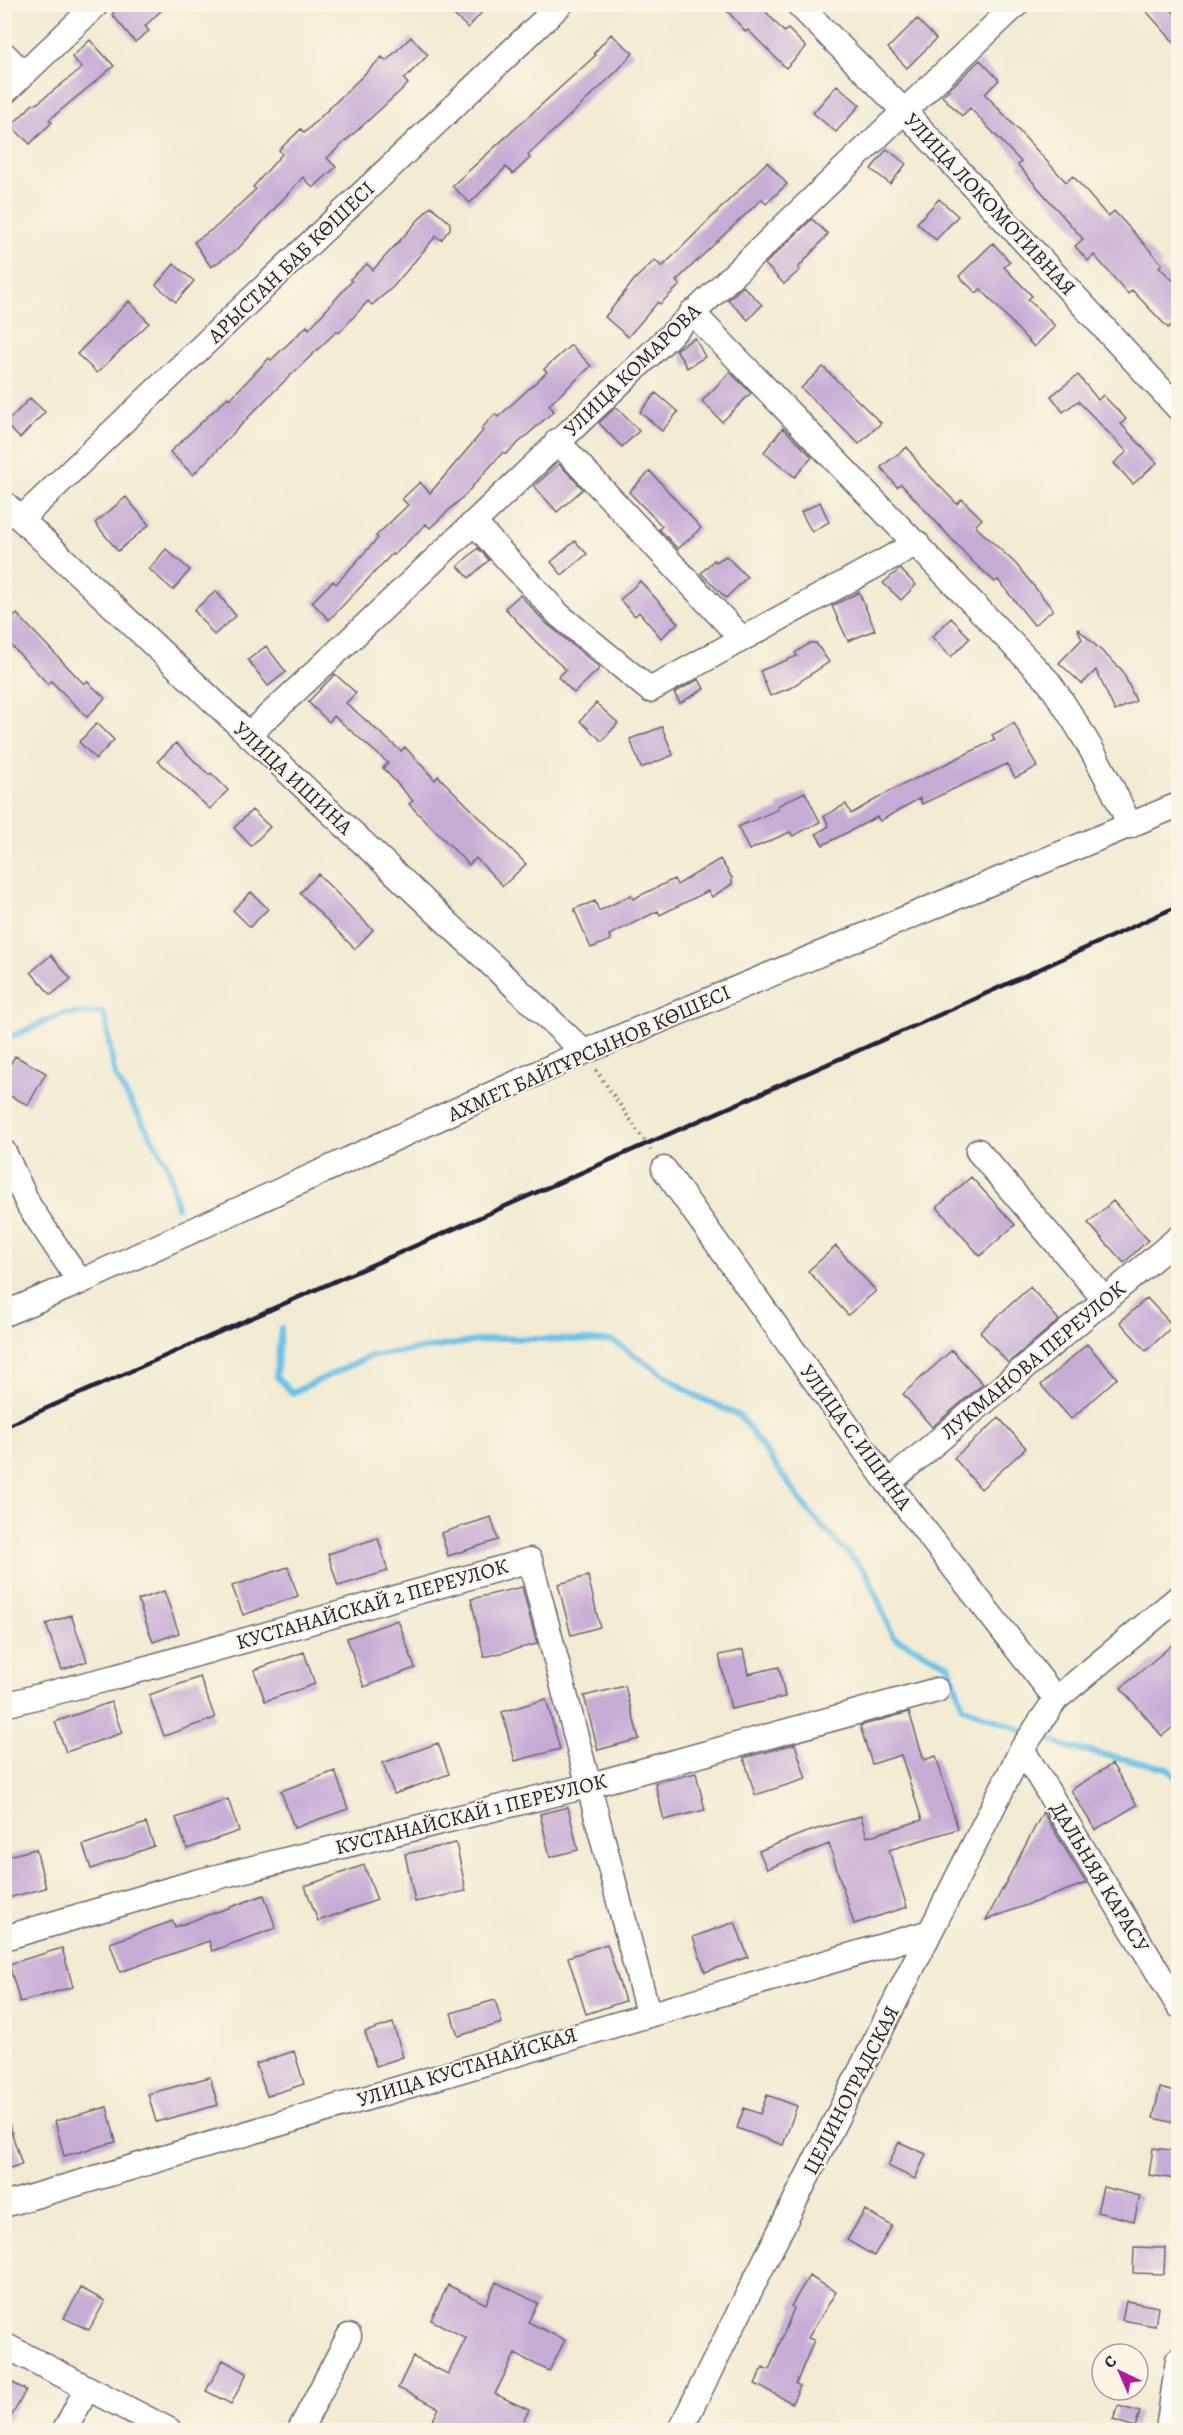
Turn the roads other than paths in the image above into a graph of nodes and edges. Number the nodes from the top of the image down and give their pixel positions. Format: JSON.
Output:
{"nodes":[{"id":1,"x":97,"y":4,"type":"edge"},
{"id":2,"x":561,"y":4,"type":"edge"},
{"id":3,"x":798,"y":4,"type":"edge"},
{"id":4,"x":1017,"y":4,"type":"edge"},
{"id":5,"x":4,"y":54,"type":"edge"},
{"id":6,"x":24,"y":74,"type":"junction"},
{"id":7,"x":4,"y":93,"type":"edge"},
{"id":8,"x":904,"y":111,"type":"junction"},
{"id":9,"x":692,"y":312,"type":"junction"},
{"id":10,"x":1179,"y":408,"type":"edge"},
{"id":11,"x":557,"y":441,"type":"junction"},
{"id":12,"x":13,"y":511,"type":"edge"},
{"id":13,"x":475,"y":524,"type":"junction"},
{"id":14,"x":917,"y":543,"type":"junction"},
{"id":15,"x":742,"y":639,"type":"junction"},
{"id":16,"x":248,"y":735,"type":"junction"},
{"id":17,"x":1179,"y":804,"type":"edge"},
{"id":18,"x":1130,"y":825,"type":"junction"},
{"id":19,"x":584,"y":1052,"type":"junction"},
{"id":20,"x":978,"y":1151,"type":"dead end"},
{"id":21,"x":4,"y":1152,"type":"edge"},
{"id":22,"x":664,"y":1169,"type":"road end"},
{"id":23,"x":1179,"y":1238,"type":"edge"},
{"id":24,"x":80,"y":1282,"type":"junction"},
{"id":25,"x":1105,"y":1300,"type":"junction"},
{"id":26,"x":4,"y":1314,"type":"edge"},
{"id":27,"x":888,"y":1482,"type":"junction"},
{"id":28,"x":1179,"y":1598,"type":"edge"},
{"id":29,"x":937,"y":1690,"type":"dead end"},
{"id":30,"x":1056,"y":1699,"type":"junction"},
{"id":31,"x":4,"y":1705,"type":"edge"},
{"id":32,"x":1022,"y":1749,"type":"junction"},
{"id":33,"x":587,"y":1786,"type":"junction"},
{"id":34,"x":930,"y":1932,"type":"junction"},
{"id":35,"x":4,"y":1938,"type":"edge"},
{"id":36,"x":1179,"y":2005,"type":"edge"},
{"id":37,"x":648,"y":2013,"type":"junction"},
{"id":38,"x":4,"y":2205,"type":"edge"},
{"id":39,"x":350,"y":2337,"type":"dead end"},
{"id":40,"x":4,"y":2345,"type":"edge"},
{"id":41,"x":1179,"y":2360,"type":"edge"},
{"id":42,"x":87,"y":2388,"type":"junction"},
{"id":43,"x":65,"y":2430,"type":"edge"},
{"id":44,"x":169,"y":2430,"type":"edge"},
{"id":45,"x":300,"y":2430,"type":"edge"},
{"id":46,"x":680,"y":2430,"type":"edge"},
{"id":47,"x":1168,"y":2430,"type":"edge"}],
"edges":[{"from":1,"to":6,"type":"street"},
{"from":2,"to":12,"type":"street","name":"АРЫСТАН БАБ КӨШЕСІ"},
{"from":3,"to":8,"type":"street","name":"УЛИЦА ЛОКОМОТИВНАЯ"},
{"from":4,"to":8,"type":"street","name":"УЛИЦА КОМАРОВА"},
{"from":5,"to":6,"type":"street"},
{"from":6,"to":7,"type":"street"},
{"from":8,"to":9,"type":"street","name":"УЛИЦА КОМАРОВА"},
{"from":8,"to":10,"type":"street","name":"УЛИЦА ЛОКОМОТИВНАЯ"},
{"from":9,"to":11,"type":"street","name":"УЛИЦА КОМАРОВА"},
{"from":9,"to":14,"type":"street"},
{"from":11,"to":13,"type":"street","name":"УЛИЦА КОМАРОВА"},
{"from":11,"to":15,"type":"street"},
{"from":12,"to":16,"type":"street","name":"УЛИЦА ИШИНА"},
{"from":13,"to":15,"type":"street"},
{"from":13,"to":16,"type":"street","name":"УЛИЦА КОМАРОВА"},
{"from":14,"to":15,"type":"street"},
{"from":14,"to":18,"type":"street"},
{"from":16,"to":19,"type":"street","name":"УЛИЦА ИШИНА"},
{"from":17,"to":18,"type":"street","name":"АХМЕТ БАЙТҰРСЫНОВ КӨШЕСІ"},
{"from":18,"to":19,"type":"street","name":"АХМЕТ БАЙТҰРСЫНОВ КӨШЕСІ"},
{"from":19,"to":24,"type":"street","name":"АХМЕТ БАЙТҰРСЫНОВ КӨШЕСІ"},
{"from":20,"to":25,"type":"street"},
{"from":21,"to":24,"type":"street"},
{"from":22,"to":27,"type":"street","name":"УЛИЦА С.ИШИНА"},
{"from":23,"to":25,"type":"street","name":"ЛУКМАНОВА ПЕРЕУЛОК"},
{"from":24,"to":26,"type":"street","name":"АХМЕТ БАЙТҰРСЫНОВ КӨШЕСІ"},
{"from":25,"to":27,"type":"street","name":"ЛУКМАНОВА ПЕРЕУЛОК"},
{"from":27,"to":30,"type":"street","name":"УЛИЦА С.ИШИНА"},
{"from":28,"to":30,"type":"street"},
{"from":29,"to":33,"type":"street","name":"КУСТАНАЙСКАЙ 1 ПЕРЕУЛОК"},
{"from":30,"to":32,"type":"street","name":"ЦЕЛИНОГРАДСКАЯ"},
{"from":31,"to":33,"type":"street","name":"КУСТАНАЙСКАЙ 2 ПЕРЕУЛОК"},
{"from":32,"to":34,"type":"street","name":"ЦЕЛИНОГРАДСКАЯ"},
{"from":32,"to":36,"type":"street","name":"ДАЛЬНЯЯ КАРАСУ"},
{"from":33,"to":35,"type":"street","name":"КУСТАНАЙСКАЙ 1 ПЕРЕУЛОК"},
{"from":33,"to":37,"type":"street","name":"КУСТАНАЙСКАЙ 2 ПЕРЕУЛОК"},
{"from":34,"to":37,"type":"street","name":"УЛИЦА КУСТАНАЙСКАЯ"},
{"from":34,"to":46,"type":"street","name":"ЦЕЛИНОГРАДСКАЯ"},
{"from":37,"to":38,"type":"street","name":"УЛИЦА КУСТАНАЙСКАЯ"},
{"from":39,"to":45,"type":"street"},
{"from":40,"to":42,"type":"street"},
{"from":41,"to":47,"type":"street"},
{"from":42,"to":43,"type":"street"},
{"from":42,"to":44,"type":"street"}]}
